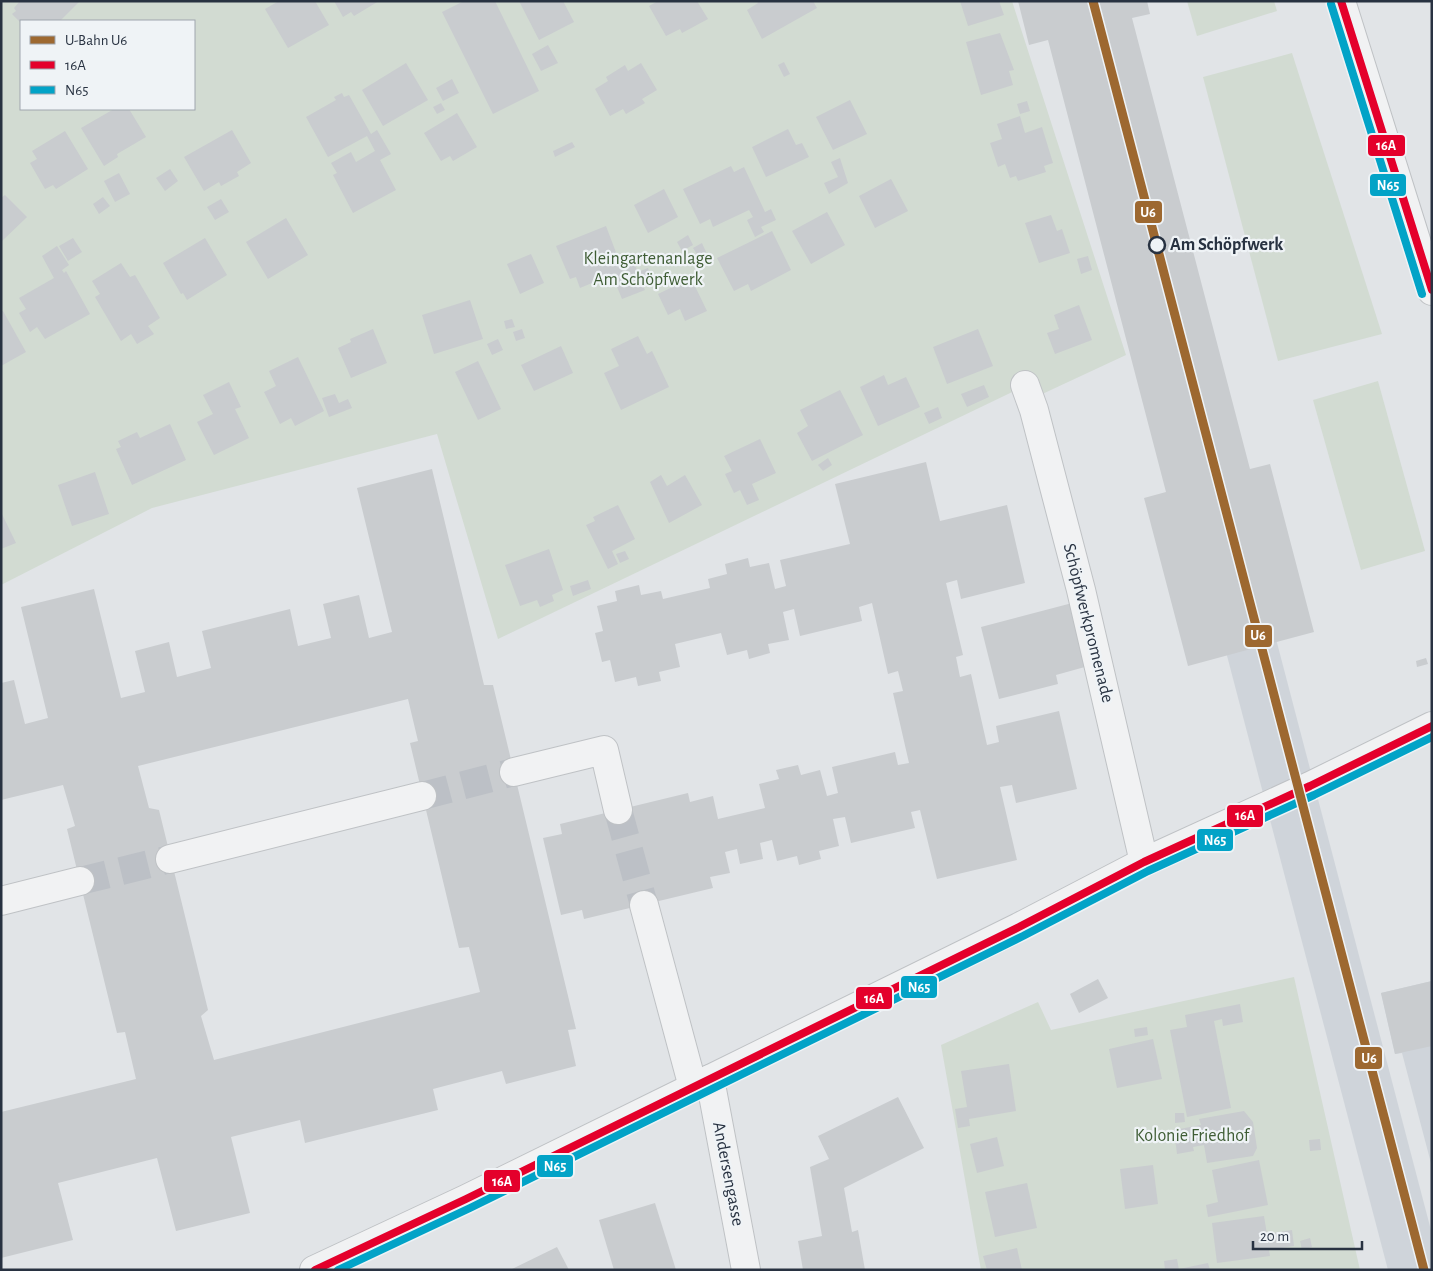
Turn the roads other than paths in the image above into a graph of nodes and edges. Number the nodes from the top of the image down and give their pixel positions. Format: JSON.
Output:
{"nodes":[{"id":1,"x":1341,"y":1,"type":"edge"},
{"id":2,"x":1432,"y":291,"type":"edge"},
{"id":3,"x":1025,"y":386,"type":"dead end"},
{"id":4,"x":1432,"y":726,"type":"edge"},
{"id":5,"x":514,"y":772,"type":"tunnel mouth"},
{"id":6,"x":422,"y":796,"type":"tunnel mouth"},
{"id":7,"x":618,"y":810,"type":"tunnel mouth"},
{"id":8,"x":170,"y":859,"type":"tunnel mouth"},
{"id":9,"x":1144,"y":862,"type":"junction"},
{"id":10,"x":80,"y":881,"type":"tunnel mouth"},
{"id":11,"x":1,"y":901,"type":"edge"},
{"id":12,"x":644,"y":905,"type":"tunnel mouth"},
{"id":13,"x":702,"y":1083,"type":"junction"},
{"id":14,"x":314,"y":1270,"type":"edge"},
{"id":15,"x":746,"y":1270,"type":"edge"}],
"edges":[{"from":1,"to":2,"type":"street"},
{"from":3,"to":9,"type":"street","name":"Schöpfwerkpromenade"},
{"from":4,"to":9,"type":"street"},
{"from":5,"to":7,"type":"street"},
{"from":6,"to":8,"type":"street"},
{"from":9,"to":13,"type":"street"},
{"from":10,"to":11,"type":"street"},
{"from":12,"to":13,"type":"street","name":"Andersengasse"},
{"from":13,"to":14,"type":"street"},
{"from":13,"to":15,"type":"street","name":"Andersengasse"}]}
